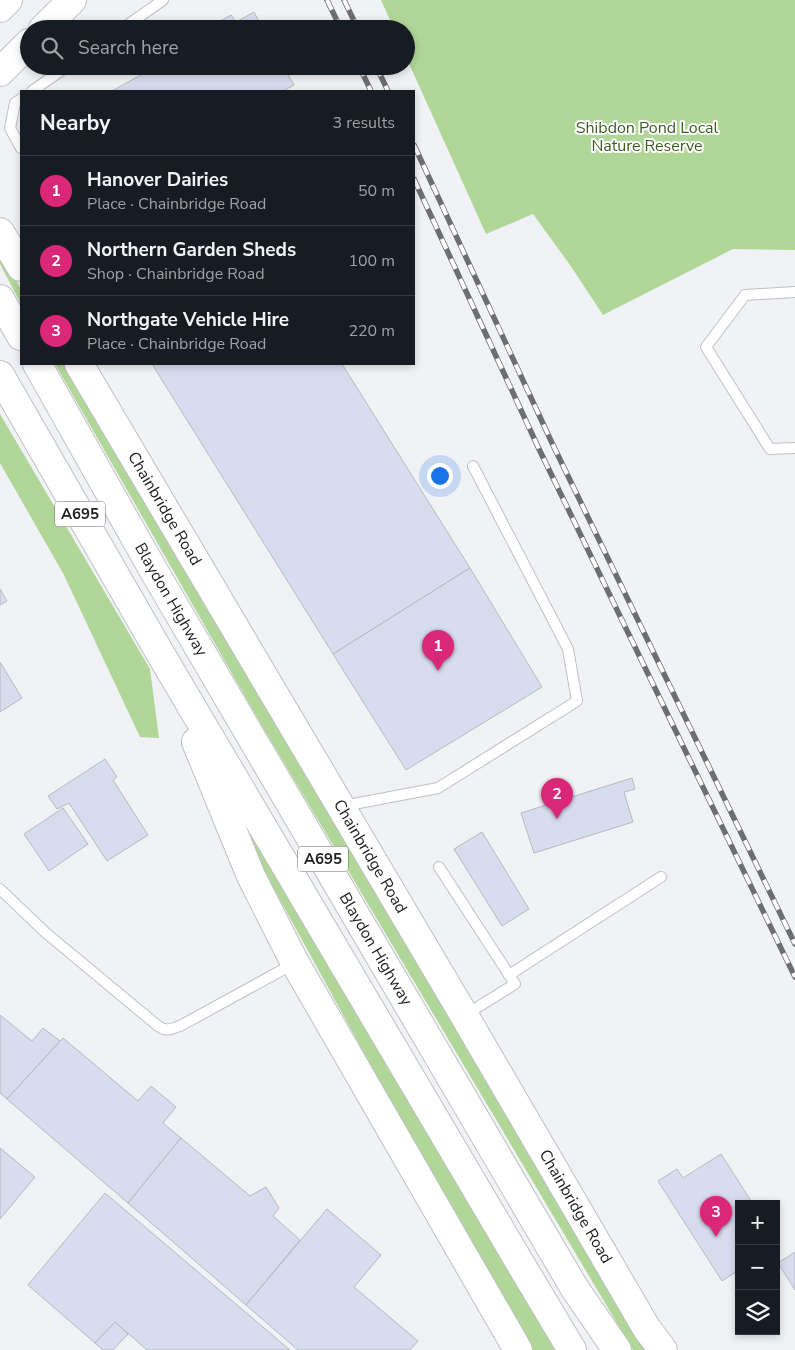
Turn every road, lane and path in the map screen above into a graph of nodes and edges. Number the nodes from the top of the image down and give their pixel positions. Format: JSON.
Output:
{"nodes":[{"id":1,"x":8,"y":0,"type":"edge"},
{"id":2,"x":72,"y":0,"type":"edge"},
{"id":3,"x":163,"y":0,"type":"edge"},
{"id":4,"x":0,"y":8,"type":"edge"},
{"id":5,"x":52,"y":20,"type":"edge"},
{"id":6,"x":135,"y":20,"type":"edge"},
{"id":7,"x":20,"y":52,"type":"edge"},
{"id":8,"x":0,"y":72,"type":"edge"},
{"id":9,"x":55,"y":75,"type":"edge"},
{"id":10,"x":33,"y":90,"type":"edge"},
{"id":11,"x":20,"y":100,"type":"edge"},
{"id":12,"x":20,"y":146,"type":"edge"},
{"id":13,"x":0,"y":232,"type":"edge"},
{"id":14,"x":20,"y":266,"type":"edge"},
{"id":15,"x":795,"y":292,"type":"edge"},
{"id":16,"x":0,"y":299,"type":"edge"},
{"id":17,"x":20,"y":334,"type":"edge"},
{"id":18,"x":38,"y":365,"type":"edge"},
{"id":19,"x":80,"y":365,"type":"edge"},
{"id":20,"x":0,"y":375,"type":"edge"},
{"id":21,"x":795,"y":448,"type":"edge"},
{"id":22,"x":473,"y":466,"type":"dead end"},
{"id":23,"x":160,"y":652,"type":"junction"},
{"id":24,"x":340,"y":806,"type":"junction"},
{"id":25,"x":439,"y":867,"type":"dead end"},
{"id":26,"x":661,"y":877,"type":"dead end"},
{"id":27,"x":0,"y":889,"type":"edge"},
{"id":28,"x":296,"y":963,"type":"junction"},
{"id":29,"x":509,"y":975,"type":"junction"},
{"id":30,"x":464,"y":1015,"type":"junction"},
{"id":31,"x":518,"y":1350,"type":"edge"},
{"id":32,"x":572,"y":1350,"type":"edge"},
{"id":33,"x":617,"y":1350,"type":"edge"},
{"id":34,"x":663,"y":1350,"type":"edge"}],
"edges":[{"from":1,"to":4,"type":"main road"},
{"from":2,"to":5,"type":"main road"},
{"from":3,"to":6,"type":"lane"},
{"from":7,"to":8,"type":"main road"},
{"from":9,"to":10,"type":"lane"},
{"from":11,"to":12,"type":"lane"},
{"from":13,"to":14,"type":"main road"},
{"from":15,"to":21,"type":"lane"},
{"from":16,"to":17,"type":"main road"},
{"from":18,"to":33,"type":"main road","name":"Blaydon Highway","number":"A695"},
{"from":19,"to":24,"type":"main road","name":"Chainbridge Road"},
{"from":20,"to":23,"type":"main road","number":"A695"},
{"from":22,"to":24,"type":"lane"},
{"from":23,"to":28,"type":"main road"},
{"from":23,"to":32,"type":"main road","number":"A695"},
{"from":24,"to":30,"type":"main road","name":"Chainbridge Road"},
{"from":25,"to":29,"type":"lane"},
{"from":26,"to":29,"type":"lane"},
{"from":27,"to":28,"type":"lane"},
{"from":28,"to":31,"type":"main road"},
{"from":29,"to":30,"type":"lane"},
{"from":30,"to":34,"type":"main road","name":"Chainbridge Road"}]}
